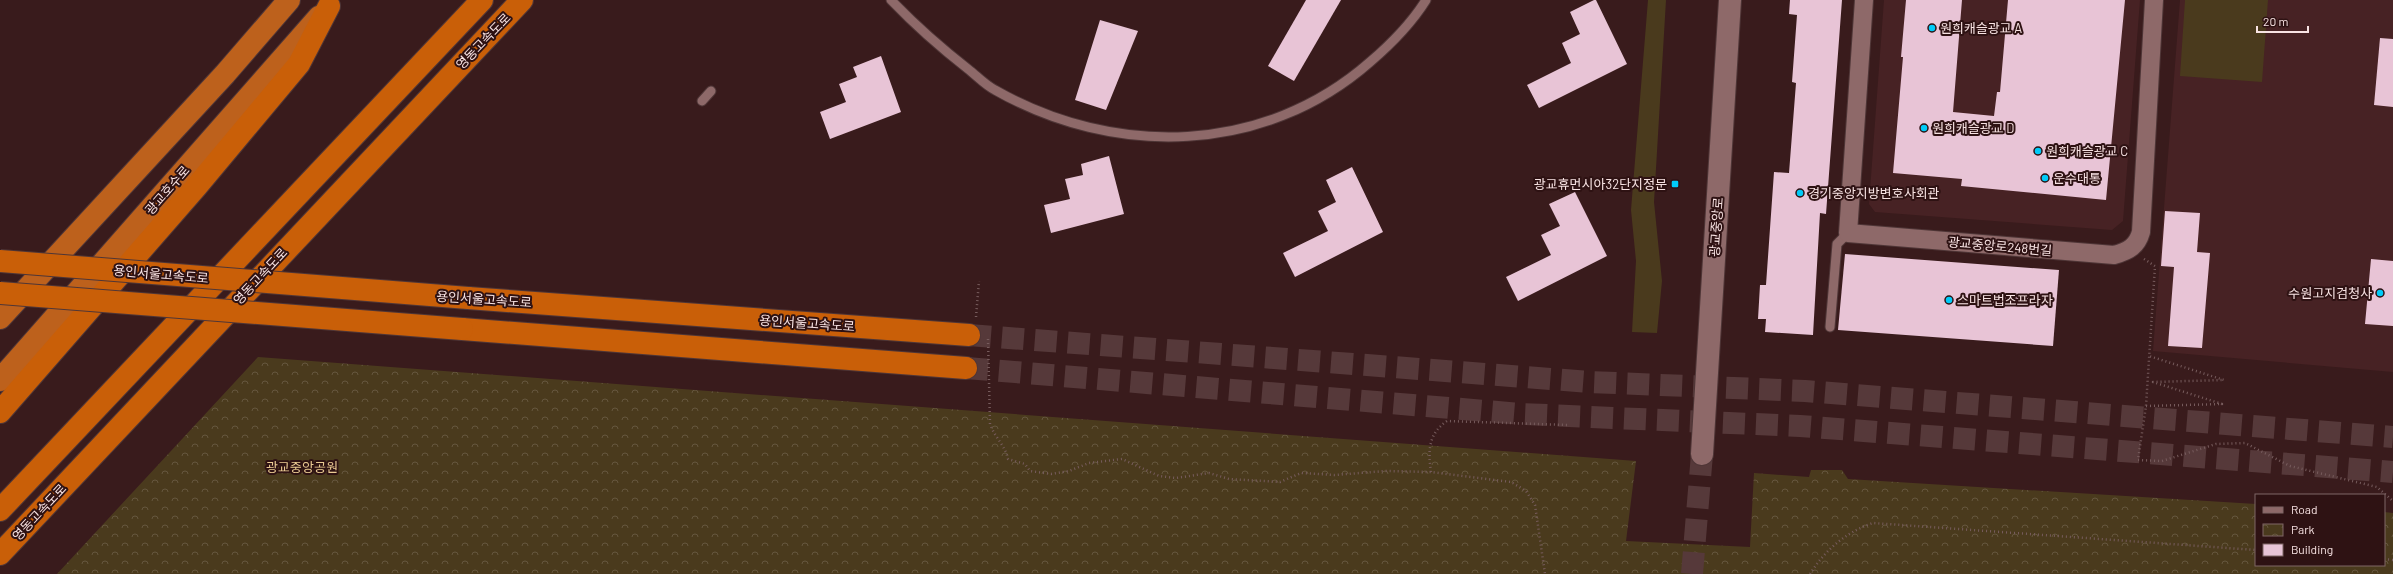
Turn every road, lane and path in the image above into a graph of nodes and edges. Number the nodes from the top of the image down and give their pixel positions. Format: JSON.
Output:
{"nodes":[{"id":1,"x":289,"y":0,"type":"edge"},
{"id":2,"x":482,"y":0,"type":"edge"},
{"id":3,"x":522,"y":0,"type":"edge"},
{"id":4,"x":891,"y":0,"type":"edge"},
{"id":5,"x":1426,"y":0,"type":"edge"},
{"id":6,"x":1730,"y":0,"type":"edge"},
{"id":7,"x":1864,"y":0,"type":"edge"},
{"id":8,"x":2154,"y":0,"type":"edge"},
{"id":9,"x":331,"y":3,"type":"edge"},
{"id":10,"x":711,"y":90,"type":"dead end"},
{"id":11,"x":702,"y":102,"type":"dead end"},
{"id":12,"x":1848,"y":233,"type":"junction"},
{"id":13,"x":2131,"y":249,"type":"junction"},
{"id":14,"x":0,"y":261,"type":"edge"},
{"id":15,"x":979,"y":281,"type":"dead end"},
{"id":16,"x":0,"y":293,"type":"edge"},
{"id":17,"x":0,"y":318,"type":"edge"},
{"id":18,"x":1830,"y":328,"type":"dead end"},
{"id":19,"x":977,"y":329,"type":"junction"},
{"id":20,"x":2149,"y":356,"type":"junction"},
{"id":21,"x":966,"y":368,"type":"tunnel mouth"},
{"id":22,"x":0,"y":380,"type":"edge"},
{"id":23,"x":2146,"y":406,"type":"junction"},
{"id":24,"x":0,"y":412,"type":"edge"},
{"id":25,"x":1568,"y":425,"type":"dead end"},
{"id":26,"x":1702,"y":454,"type":"tunnel mouth"},
{"id":27,"x":1430,"y":472,"type":"junction"},
{"id":28,"x":2393,"y":501,"type":"edge"},
{"id":29,"x":0,"y":510,"type":"edge"},
{"id":30,"x":2255,"y":550,"type":"edge"},
{"id":31,"x":0,"y":554,"type":"edge"},
{"id":32,"x":1545,"y":574,"type":"edge"},
{"id":33,"x":1810,"y":574,"type":"edge"}],
"edges":[{"from":1,"to":17,"type":"highway"},
{"from":2,"to":29,"type":"highway"},
{"from":3,"to":31,"type":"highway","name":"영동고속도로"},
{"from":4,"to":5,"type":"lane"},
{"from":6,"to":26,"type":"main road","name":"광교중앙로"},
{"from":7,"to":12,"type":"street"},
{"from":8,"to":13,"type":"street"},
{"from":9,"to":22,"type":"highway","name":"광교호수로"},
{"from":9,"to":24,"type":"highway"},
{"from":10,"to":11,"type":"lane"},
{"from":12,"to":13,"type":"street","name":"광교중앙로248번길"},
{"from":12,"to":18,"type":"lane"},
{"from":13,"to":20,"type":"path"},
{"from":14,"to":19,"type":"highway","name":"용인서울고속도로","bridge":true},
{"from":15,"to":19,"type":"path"},
{"from":16,"to":21,"type":"highway","bridge":true},
{"from":19,"to":27,"type":"path"},
{"from":20,"to":23,"type":"path"},
{"from":20,"to":23,"type":"path"},
{"from":23,"to":28,"type":"path"},
{"from":25,"to":27,"type":"path"},
{"from":27,"to":32,"type":"path"},
{"from":30,"to":33,"type":"path"}]}
